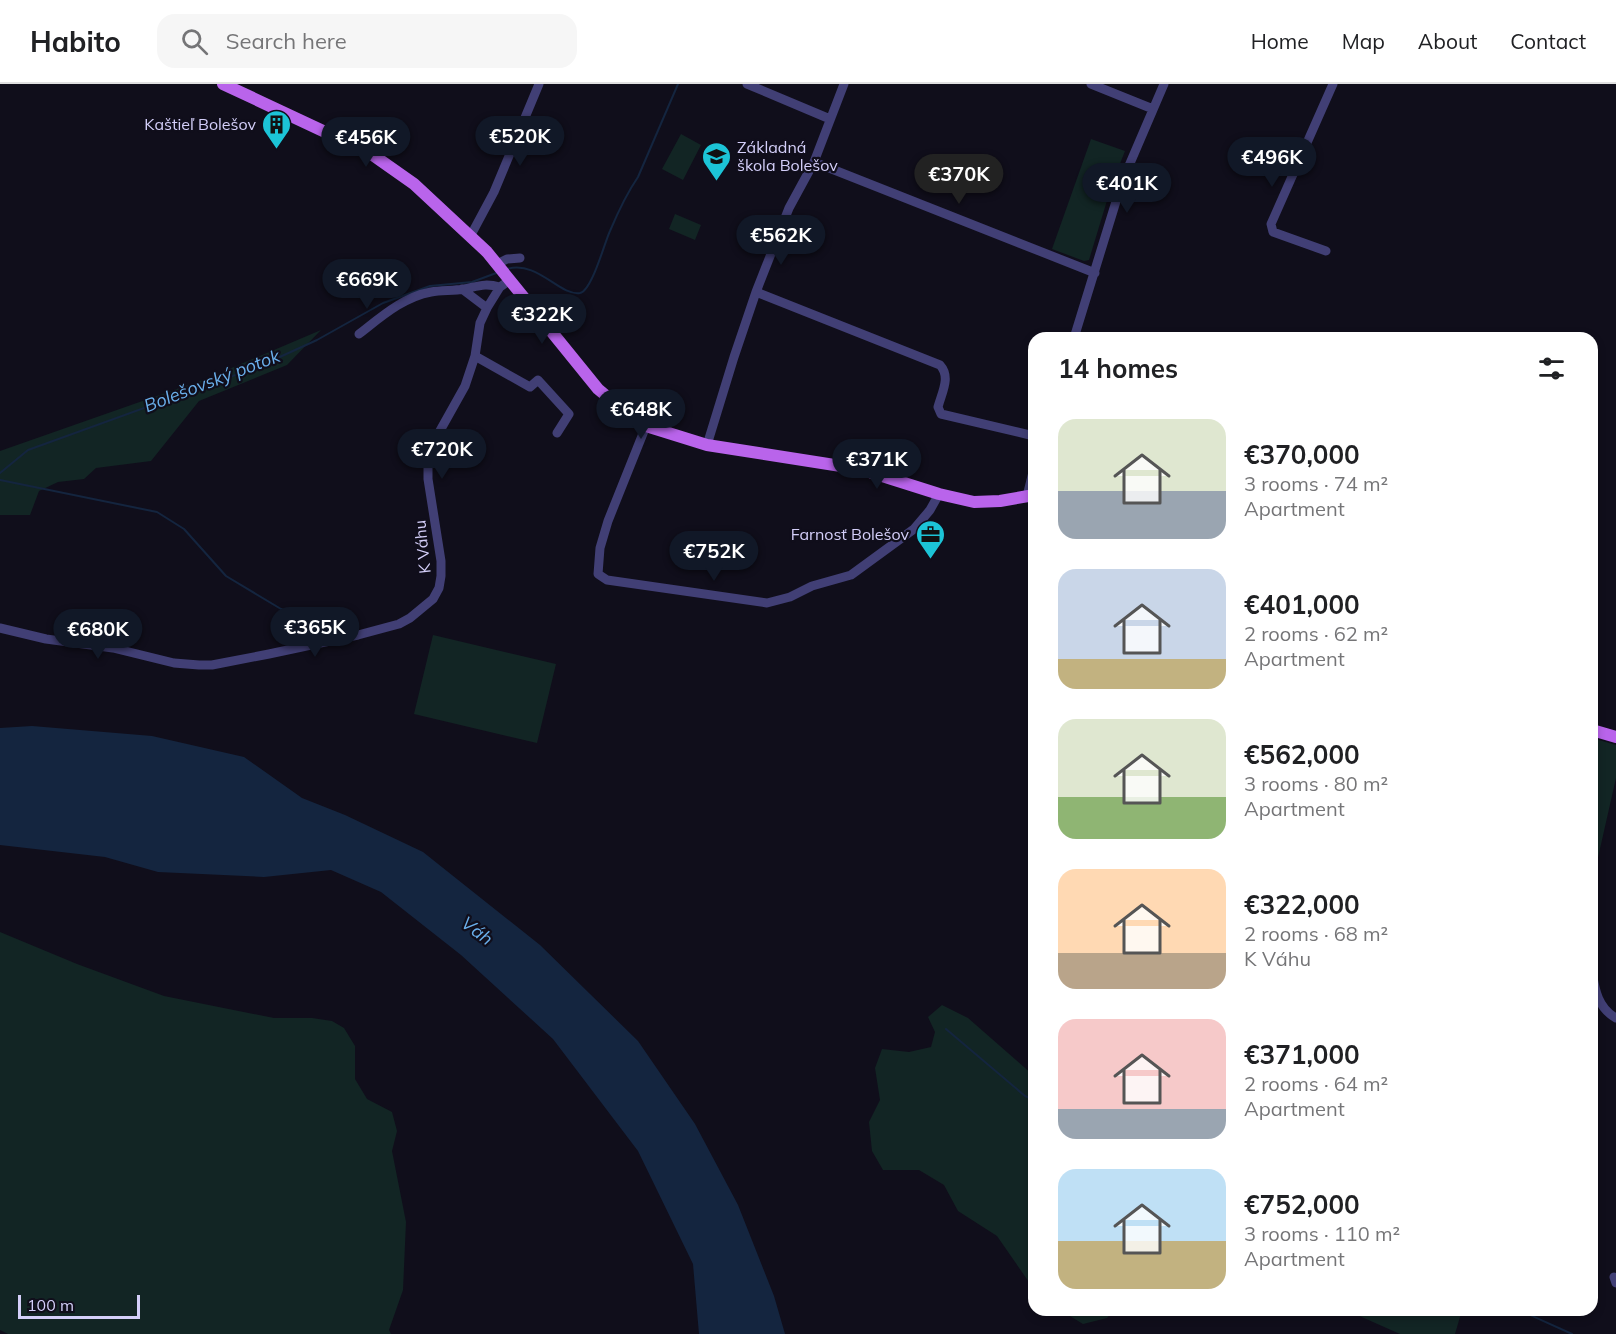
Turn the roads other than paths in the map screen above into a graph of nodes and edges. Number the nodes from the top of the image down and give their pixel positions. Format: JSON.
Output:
{"nodes":[{"id":1,"x":223,"y":84,"type":"edge"},
{"id":2,"x":538,"y":84,"type":"edge"},
{"id":3,"x":747,"y":84,"type":"edge"},
{"id":4,"x":844,"y":84,"type":"edge"},
{"id":5,"x":1091,"y":84,"type":"edge"},
{"id":6,"x":1164,"y":84,"type":"edge"},
{"id":7,"x":1333,"y":84,"type":"edge"},
{"id":8,"x":1153,"y":109,"type":"junction"},
{"id":9,"x":830,"y":119,"type":"junction"},
{"id":10,"x":814,"y":162,"type":"junction"},
{"id":11,"x":471,"y":235,"type":"junction"},
{"id":12,"x":1326,"y":251,"type":"dead end"},
{"id":13,"x":520,"y":258,"type":"dead end"},
{"id":14,"x":1095,"y":273,"type":"junction"},
{"id":15,"x":503,"y":275,"type":"junction"},
{"id":16,"x":462,"y":290,"type":"junction"},
{"id":17,"x":756,"y":292,"type":"junction"},
{"id":18,"x":487,"y":308,"type":"junction"},
{"id":19,"x":1076,"y":332,"type":"edge"},
{"id":20,"x":359,"y":334,"type":"dead end"},
{"id":21,"x":475,"y":356,"type":"junction"},
{"id":22,"x":646,"y":426,"type":"junction"},
{"id":23,"x":557,"y":433,"type":"dead end"},
{"id":24,"x":1028,"y":435,"type":"edge"},
{"id":25,"x":707,"y":446,"type":"junction"},
{"id":26,"x":939,"y":494,"type":"junction"},
{"id":27,"x":1028,"y":495,"type":"edge"},
{"id":28,"x":0,"y":628,"type":"edge"},
{"id":29,"x":1598,"y":732,"type":"edge"},
{"id":30,"x":1616,"y":737,"type":"edge"},
{"id":31,"x":1598,"y":997,"type":"edge"},
{"id":32,"x":1616,"y":1018,"type":"edge"}],
"edges":[{"from":1,"to":11,"type":"main road"},
{"from":2,"to":11,"type":"street"},
{"from":3,"to":9,"type":"street"},
{"from":4,"to":9,"type":"street"},
{"from":5,"to":8,"type":"street"},
{"from":6,"to":8,"type":"street"},
{"from":7,"to":12,"type":"street"},
{"from":8,"to":14,"type":"street"},
{"from":9,"to":10,"type":"street"},
{"from":10,"to":14,"type":"street"},
{"from":10,"to":17,"type":"street"},
{"from":11,"to":15,"type":"main road"},
{"from":13,"to":15,"type":"street"},
{"from":14,"to":19,"type":"street"},
{"from":15,"to":16,"type":"street"},
{"from":15,"to":18,"type":"street","name":"K Váhu"},
{"from":15,"to":22,"type":"main road"},
{"from":16,"to":18,"type":"street"},
{"from":16,"to":20,"type":"street"},
{"from":17,"to":24,"type":"street"},
{"from":17,"to":25,"type":"street"},
{"from":18,"to":21,"type":"street","name":"K Váhu"},
{"from":21,"to":23,"type":"street"},
{"from":21,"to":28,"type":"street","name":"K Váhu"},
{"from":22,"to":25,"type":"main road"},
{"from":22,"to":26,"type":"street"},
{"from":25,"to":26,"type":"main road"},
{"from":26,"to":27,"type":"main road"},
{"from":29,"to":30,"type":"main road"},
{"from":31,"to":32,"type":"street"}]}
